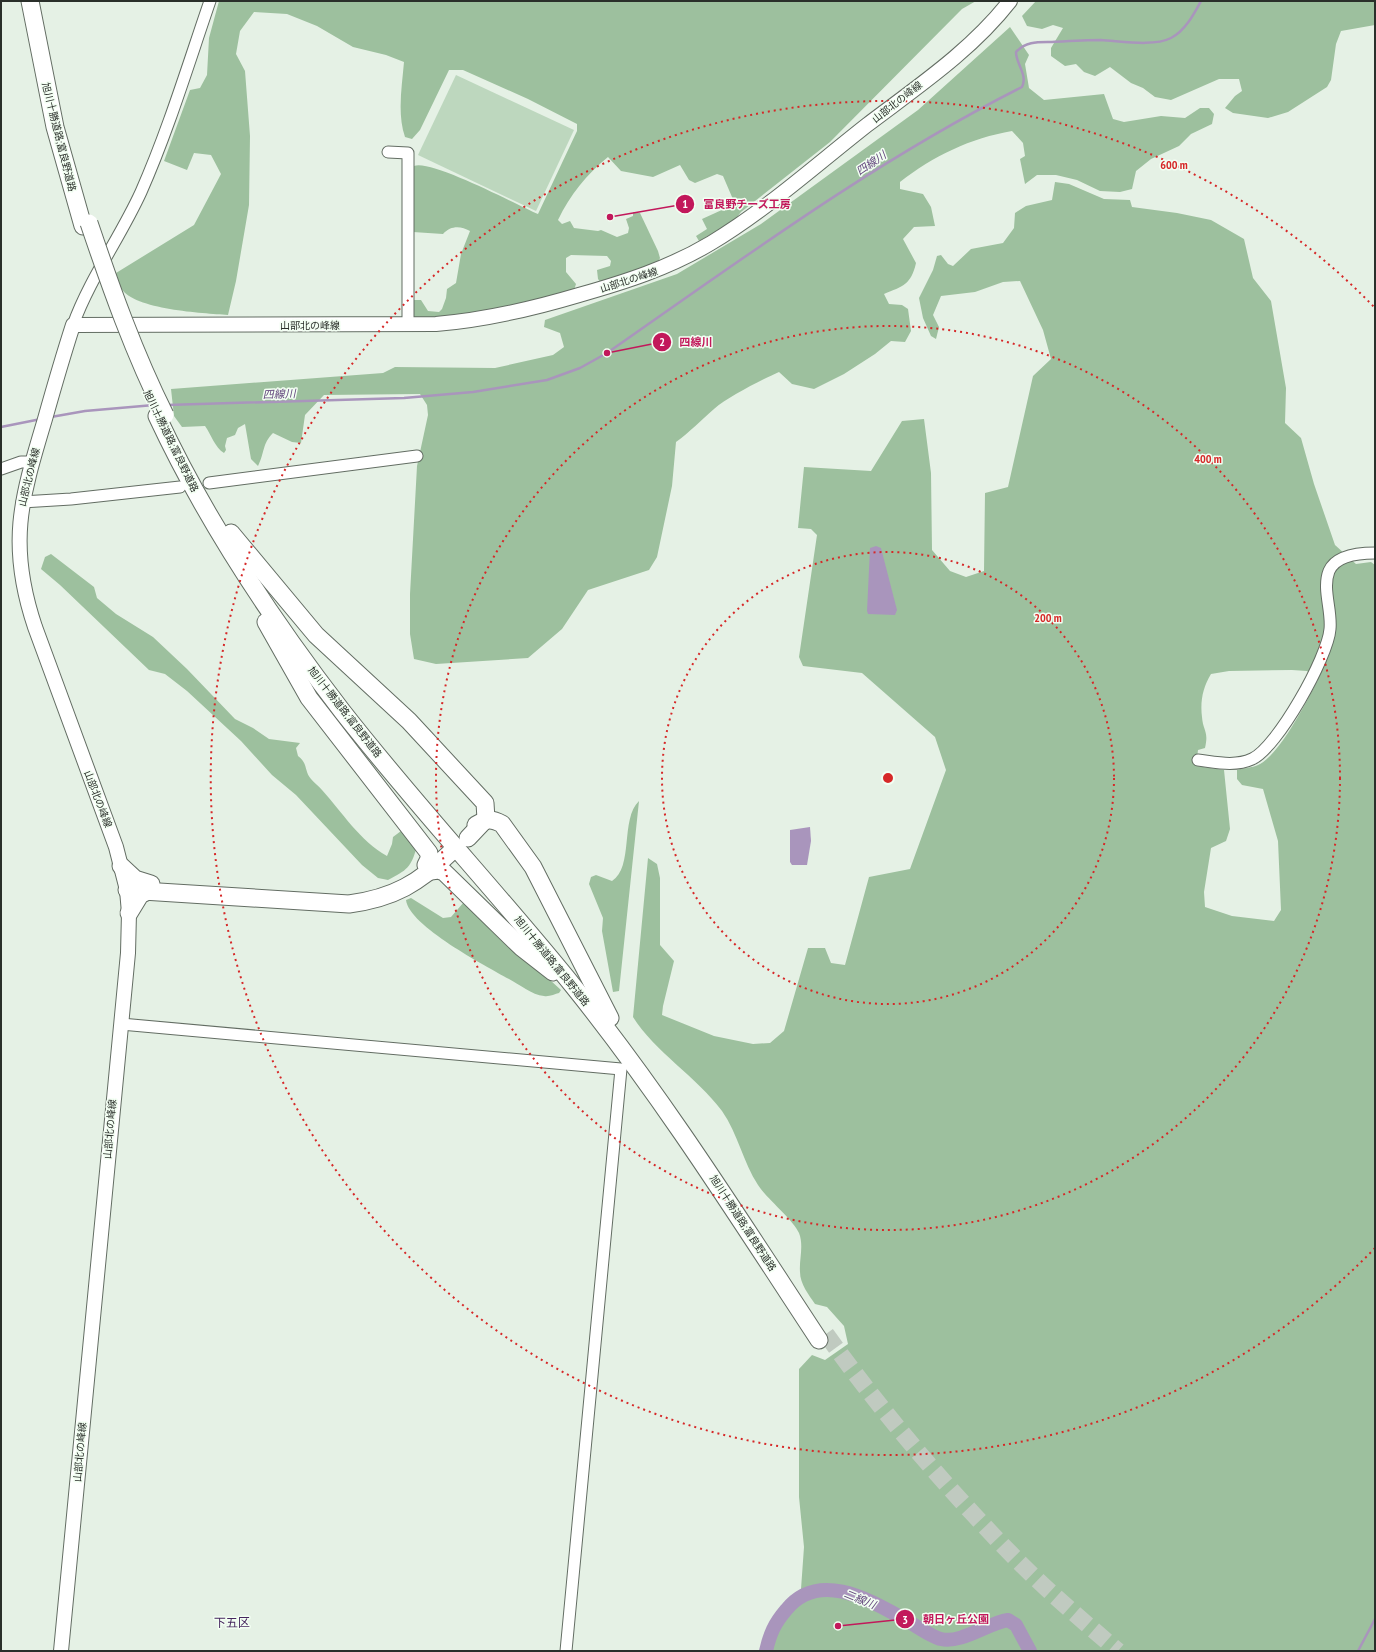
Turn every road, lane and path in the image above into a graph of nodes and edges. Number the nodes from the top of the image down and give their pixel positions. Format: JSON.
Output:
{"nodes":[{"id":1,"x":30,"y":1,"type":"edge"},
{"id":2,"x":39,"y":1,"type":"edge"},
{"id":3,"x":210,"y":1,"type":"edge"},
{"id":4,"x":1010,"y":1,"type":"edge"},
{"id":5,"x":388,"y":152,"type":"dead end"},
{"id":6,"x":86,"y":224,"type":"junction"},
{"id":7,"x":408,"y":324,"type":"junction"},
{"id":8,"x":72,"y":325,"type":"junction"},
{"id":9,"x":417,"y":456,"type":"dead end"},
{"id":10,"x":32,"y":462,"type":"junction"},
{"id":11,"x":1,"y":469,"type":"edge"},
{"id":12,"x":209,"y":483,"type":"dead end"},
{"id":13,"x":180,"y":487,"type":"dead end"},
{"id":14,"x":22,"y":502,"type":"junction"},
{"id":15,"x":227,"y":535,"type":"junction"},
{"id":16,"x":1375,"y":553,"type":"edge"},
{"id":17,"x":1198,"y":760,"type":"dead end"},
{"id":18,"x":486,"y":819,"type":"junction"},
{"id":19,"x":465,"y":836,"type":"dead end"},
{"id":20,"x":450,"y":850,"type":"dead end"},
{"id":21,"x":121,"y":866,"type":"junction"},
{"id":22,"x":429,"y":868,"type":"junction"},
{"id":23,"x":126,"y":886,"type":"junction"},
{"id":24,"x":151,"y":887,"type":"junction"},
{"id":25,"x":128,"y":913,"type":"junction"},
{"id":26,"x":576,"y":989,"type":"junction"},
{"id":27,"x":610,"y":1018,"type":"junction"},
{"id":28,"x":121,"y":1024,"type":"junction"},
{"id":29,"x":61,"y":1651,"type":"edge"},
{"id":30,"x":566,"y":1651,"type":"edge"}],
"edges":[{"from":1,"to":6,"type":"highway","name":"旭川十勝道路;富良野道路"},
{"from":2,"to":6,"type":"highway","name":"旭川十勝道路;富良野道路"},
{"from":3,"to":8,"type":"street"},
{"from":4,"to":7,"type":"main road","name":"山部北の峰線"},
{"from":5,"to":7,"type":"street"},
{"from":6,"to":15,"type":"highway","name":"旭川十勝道路;富良野道路"},
{"from":7,"to":8,"type":"main road","name":"山部北の峰線"},
{"from":8,"to":10,"type":"main road","name":"山部北の峰線"},
{"from":9,"to":12,"type":"street"},
{"from":10,"to":11,"type":"street"},
{"from":10,"to":14,"type":"main road","name":"山部北の峰線"},
{"from":13,"to":14,"type":"street"},
{"from":14,"to":21,"type":"main road","name":"山部北の峰線"},
{"from":15,"to":18,"type":"highway"},
{"from":15,"to":22,"type":"highway"},
{"from":15,"to":26,"type":"highway","name":"旭川十勝道路;富良野道路"},
{"from":15,"to":27,"type":"highway","name":"旭川十勝道路;富良野道路"},
{"from":16,"to":17,"type":"street"},
{"from":18,"to":19,"type":"highway"},
{"from":18,"to":27,"type":"highway"},
{"from":20,"to":22,"type":"highway"},
{"from":21,"to":23,"type":"main road","name":"山部北の峰線"},
{"from":21,"to":24,"type":"highway"},
{"from":22,"to":24,"type":"highway"},
{"from":22,"to":26,"type":"highway"},
{"from":23,"to":24,"type":"highway"},
{"from":23,"to":25,"type":"main road","name":"山部北の峰線"},
{"from":24,"to":25,"type":"highway"},
{"from":25,"to":28,"type":"main road","name":"山部北の峰線"},
{"from":26,"to":27,"type":"highway","name":"旭川十勝道路;富良野道路"},
{"from":28,"to":29,"type":"main road","name":"山部北の峰線"},
{"from":28,"to":30,"type":"street"}]}
